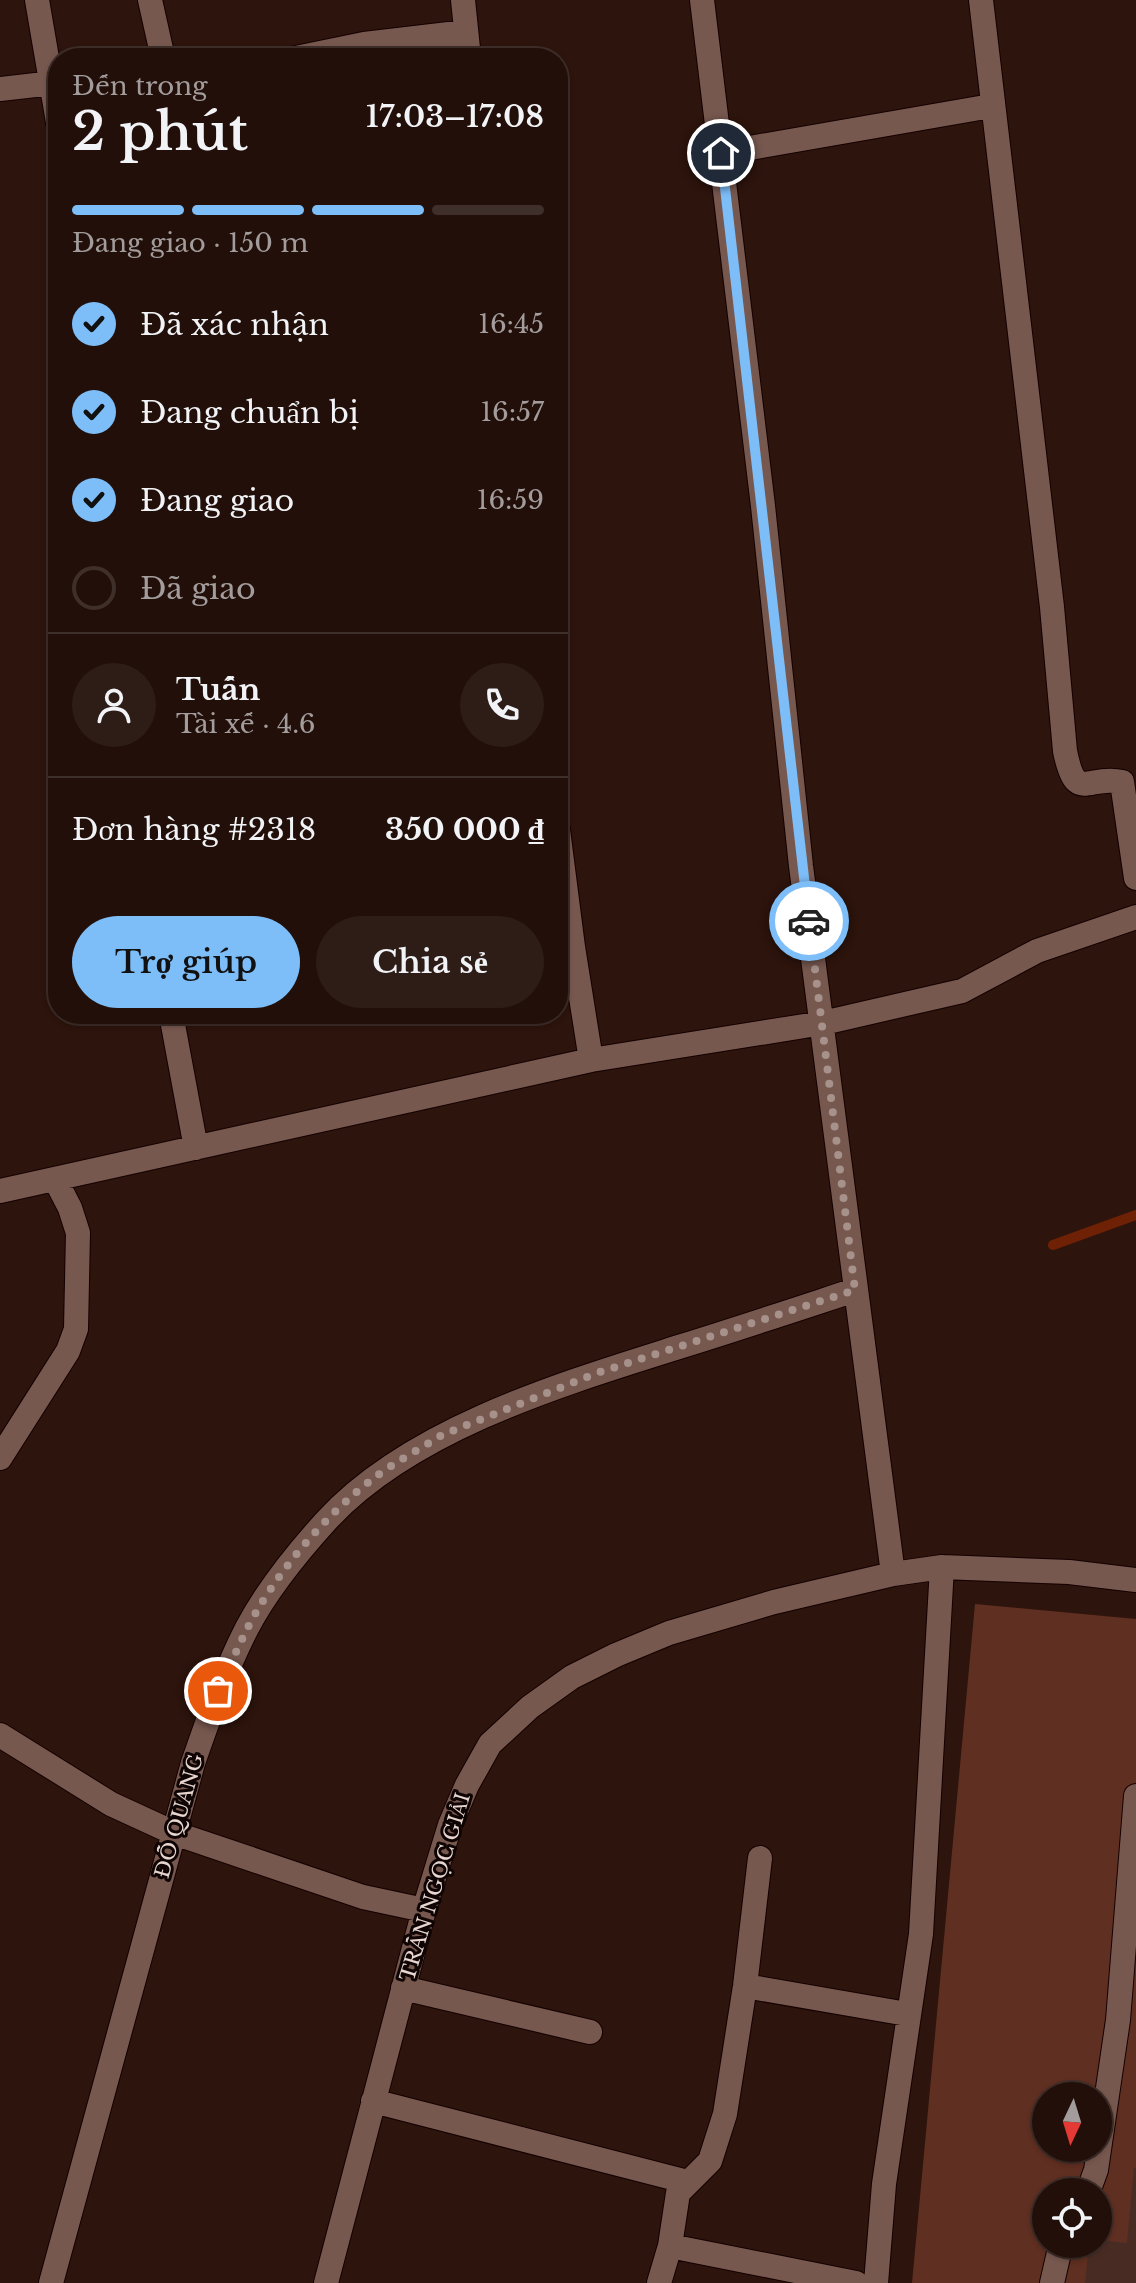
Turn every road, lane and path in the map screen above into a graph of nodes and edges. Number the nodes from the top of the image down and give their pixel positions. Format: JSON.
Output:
{"nodes":[{"id":1,"x":37,"y":0,"type":"edge"},
{"id":2,"x":150,"y":0,"type":"edge"},
{"id":3,"x":463,"y":0,"type":"edge"},
{"id":4,"x":702,"y":0,"type":"edge"},
{"id":5,"x":981,"y":0,"type":"edge"},
{"id":6,"x":466,"y":32,"type":"junction"},
{"id":7,"x":161,"y":48,"type":"edge"},
{"id":8,"x":345,"y":48,"type":"edge"},
{"id":9,"x":468,"y":48,"type":"edge"},
{"id":10,"x":48,"y":58,"type":"edge"},
{"id":11,"x":0,"y":89,"type":"edge"},
{"id":12,"x":48,"y":98,"type":"edge"},
{"id":13,"x":991,"y":106,"type":"dead end"},
{"id":14,"x":721,"y":153,"type":"junction"},
{"id":15,"x":1136,"y":878,"type":"edge"},
{"id":16,"x":568,"y":908,"type":"edge"},
{"id":17,"x":1136,"y":917,"type":"edge"},
{"id":18,"x":823,"y":1023,"type":"junction"},
{"id":19,"x":173,"y":1024,"type":"edge"},
{"id":20,"x":591,"y":1060,"type":"junction"},
{"id":21,"x":196,"y":1148,"type":"junction"},
{"id":22,"x":55,"y":1179,"type":"junction"},
{"id":23,"x":0,"y":1191,"type":"edge"},
{"id":24,"x":855,"y":1290,"type":"junction"},
{"id":25,"x":0,"y":1458,"type":"edge"},
{"id":26,"x":942,"y":1567,"type":"junction"},
{"id":27,"x":893,"y":1574,"type":"junction"},
{"id":28,"x":1136,"y":1580,"type":"edge"},
{"id":29,"x":0,"y":1735,"type":"edge"},
{"id":30,"x":1136,"y":1796,"type":"edge"},
{"id":31,"x":174,"y":1833,"type":"junction"},
{"id":32,"x":760,"y":1858,"type":"dead end"},
{"id":33,"x":424,"y":1910,"type":"junction"},
{"id":34,"x":1131,"y":1920,"type":"edge"},
{"id":35,"x":745,"y":1986,"type":"junction"},
{"id":36,"x":403,"y":1988,"type":"junction"},
{"id":37,"x":907,"y":2014,"type":"junction"},
{"id":38,"x":590,"y":2032,"type":"dead end"},
{"id":39,"x":373,"y":2101,"type":"junction"},
{"id":40,"x":1093,"y":2178,"type":"edge"},
{"id":41,"x":688,"y":2182,"type":"junction"},
{"id":42,"x":670,"y":2246,"type":"junction"},
{"id":43,"x":1058,"y":2258,"type":"edge"},
{"id":44,"x":51,"y":2283,"type":"edge"},
{"id":45,"x":326,"y":2283,"type":"edge"},
{"id":46,"x":659,"y":2283,"type":"edge"},
{"id":47,"x":856,"y":2283,"type":"edge"},
{"id":48,"x":876,"y":2283,"type":"edge"},
{"id":49,"x":1052,"y":2283,"type":"edge"}],
"edges":[{"from":1,"to":10,"type":"street"},
{"from":2,"to":7,"type":"street"},
{"from":3,"to":6,"type":"street"},
{"from":4,"to":14,"type":"street"},
{"from":5,"to":15,"type":"street"},
{"from":6,"to":8,"type":"street"},
{"from":6,"to":9,"type":"street"},
{"from":11,"to":12,"type":"street"},
{"from":13,"to":14,"type":"street"},
{"from":14,"to":18,"type":"street"},
{"from":16,"to":20,"type":"street"},
{"from":17,"to":18,"type":"street"},
{"from":18,"to":20,"type":"street"},
{"from":18,"to":24,"type":"street"},
{"from":19,"to":21,"type":"street"},
{"from":20,"to":21,"type":"street"},
{"from":21,"to":22,"type":"street"},
{"from":22,"to":23,"type":"street"},
{"from":22,"to":25,"type":"street"},
{"from":24,"to":27,"type":"street"},
{"from":24,"to":31,"type":"street","name":"ĐỖ QUANG"},
{"from":26,"to":27,"type":"street","name":"TRẦN NGỌC GIẢI"},
{"from":26,"to":28,"type":"street","name":"TRẦN NGỌC GIẢI"},
{"from":26,"to":37,"type":"street"},
{"from":27,"to":33,"type":"street","name":"TRẦN NGỌC GIẢI"},
{"from":29,"to":31,"type":"street"},
{"from":30,"to":34,"type":"street"},
{"from":31,"to":33,"type":"street"},
{"from":31,"to":44,"type":"street","name":"ĐỖ QUANG"},
{"from":32,"to":35,"type":"street"},
{"from":33,"to":36,"type":"street","name":"TRẦN NGỌC GIẢI"},
{"from":34,"to":40,"type":"street"},
{"from":35,"to":37,"type":"street"},
{"from":35,"to":41,"type":"street"},
{"from":36,"to":38,"type":"street"},
{"from":36,"to":39,"type":"street","name":"TRẦN NGỌC GIẢI"},
{"from":37,"to":48,"type":"street"},
{"from":39,"to":41,"type":"street"},
{"from":39,"to":45,"type":"street","name":"TRẦN NGỌC GIẢI"},
{"from":41,"to":42,"type":"street"},
{"from":42,"to":46,"type":"street"},
{"from":42,"to":47,"type":"street"},
{"from":43,"to":49,"type":"street"}]}
